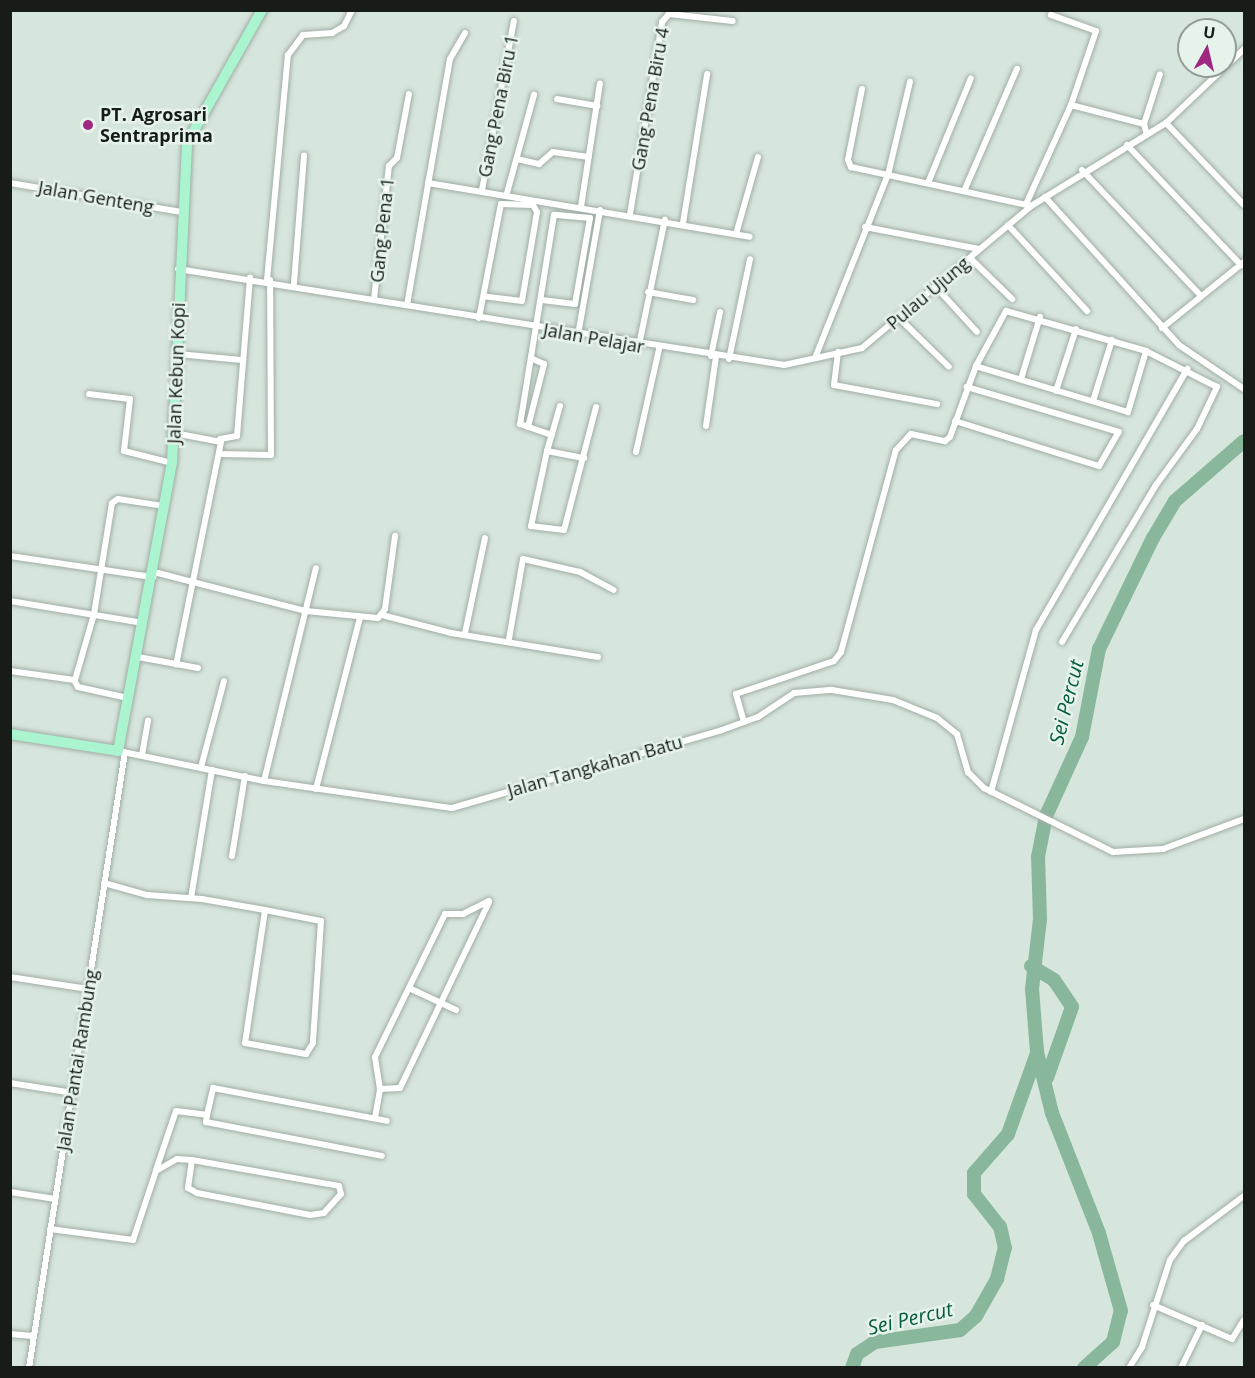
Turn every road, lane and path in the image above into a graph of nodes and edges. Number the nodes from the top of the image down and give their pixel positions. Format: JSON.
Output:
{"nodes":[{"id":1,"x":261,"y":10,"type":"edge"},
{"id":2,"x":352,"y":10,"type":"edge"},
{"id":3,"x":1051,"y":15,"type":"dead end"},
{"id":4,"x":514,"y":21,"type":"dead end"},
{"id":5,"x":733,"y":21,"type":"dead end"},
{"id":6,"x":465,"y":33,"type":"dead end"},
{"id":7,"x":1245,"y":49,"type":"edge"},
{"id":8,"x":1017,"y":69,"type":"dead end"},
{"id":9,"x":707,"y":74,"type":"dead end"},
{"id":10,"x":1160,"y":74,"type":"dead end"},
{"id":11,"x":971,"y":78,"type":"dead end"},
{"id":12,"x":910,"y":82,"type":"dead end"},
{"id":13,"x":600,"y":83,"type":"dead end"},
{"id":14,"x":862,"y":89,"type":"dead end"},
{"id":15,"x":409,"y":94,"type":"dead end"},
{"id":16,"x":534,"y":95,"type":"dead end"},
{"id":17,"x":557,"y":99,"type":"dead end"},
{"id":18,"x":1071,"y":105,"type":"junction"},
{"id":19,"x":597,"y":106,"type":"junction"},
{"id":20,"x":1166,"y":123,"type":"junction"},
{"id":21,"x":1144,"y":124,"type":"junction"},
{"id":22,"x":1146,"y":135,"type":"junction"},
{"id":23,"x":1127,"y":145,"type":"junction"},
{"id":24,"x":304,"y":155,"type":"dead end"},
{"id":25,"x":589,"y":157,"type":"junction"},
{"id":26,"x":758,"y":157,"type":"dead end"},
{"id":27,"x":517,"y":159,"type":"junction"},
{"id":28,"x":1082,"y":170,"type":"junction"},
{"id":29,"x":888,"y":175,"type":"junction"},
{"id":30,"x":10,"y":183,"type":"edge"},
{"id":31,"x":428,"y":183,"type":"junction"},
{"id":32,"x":928,"y":183,"type":"junction"},
{"id":33,"x":965,"y":189,"type":"junction"},
{"id":34,"x":482,"y":190,"type":"junction"},
{"id":35,"x":507,"y":194,"type":"junction"},
{"id":36,"x":1045,"y":197,"type":"junction"},
{"id":37,"x":1029,"y":204,"type":"junction"},
{"id":38,"x":1245,"y":205,"type":"edge"},
{"id":39,"x":581,"y":207,"type":"junction"},
{"id":40,"x":600,"y":210,"type":"junction"},
{"id":41,"x":182,"y":212,"type":"junction"},
{"id":42,"x":630,"y":214,"type":"junction"},
{"id":43,"x":664,"y":220,"type":"junction"},
{"id":44,"x":683,"y":223,"type":"junction"},
{"id":45,"x":1008,"y":225,"type":"junction"},
{"id":46,"x":865,"y":227,"type":"junction"},
{"id":47,"x":736,"y":234,"type":"junction"},
{"id":48,"x":750,"y":237,"type":"dead end"},
{"id":49,"x":980,"y":249,"type":"junction"},
{"id":50,"x":750,"y":258,"type":"dead end"},
{"id":51,"x":970,"y":258,"type":"junction"},
{"id":52,"x":1243,"y":264,"type":"edge"},
{"id":53,"x":178,"y":268,"type":"junction"},
{"id":54,"x":250,"y":278,"type":"junction"},
{"id":55,"x":269,"y":280,"type":"junction"},
{"id":56,"x":294,"y":283,"type":"junction"},
{"id":57,"x":935,"y":286,"type":"junction"},
{"id":58,"x":648,"y":292,"type":"junction"},
{"id":59,"x":484,"y":296,"type":"junction"},
{"id":60,"x":1201,"y":296,"type":"junction"},
{"id":61,"x":374,"y":299,"type":"junction"},
{"id":62,"x":1012,"y":299,"type":"dead end"},
{"id":63,"x":542,"y":300,"type":"junction"},
{"id":64,"x":693,"y":300,"type":"dead end"},
{"id":65,"x":407,"y":305,"type":"junction"},
{"id":66,"x":1087,"y":311,"type":"dead end"},
{"id":67,"x":720,"y":312,"type":"dead end"},
{"id":68,"x":898,"y":317,"type":"junction"},
{"id":69,"x":1040,"y":317,"type":"junction"},
{"id":70,"x":479,"y":318,"type":"junction"},
{"id":71,"x":537,"y":328,"type":"junction"},
{"id":72,"x":1162,"y":328,"type":"junction"},
{"id":73,"x":1076,"y":329,"type":"junction"},
{"id":74,"x":977,"y":332,"type":"dead end"},
{"id":75,"x":578,"y":335,"type":"junction"},
{"id":76,"x":1112,"y":340,"type":"junction"},
{"id":77,"x":639,"y":345,"type":"junction"},
{"id":78,"x":659,"y":349,"type":"junction"},
{"id":79,"x":1146,"y":351,"type":"junction"},
{"id":80,"x":838,"y":352,"type":"junction"},
{"id":81,"x":178,"y":354,"type":"junction"},
{"id":82,"x":714,"y":357,"type":"junction"},
{"id":83,"x":815,"y":358,"type":"junction"},
{"id":84,"x":533,"y":359,"type":"junction"},
{"id":85,"x":729,"y":359,"type":"junction"},
{"id":86,"x":242,"y":360,"type":"junction"},
{"id":87,"x":976,"y":366,"type":"junction"},
{"id":88,"x":949,"y":367,"type":"dead end"},
{"id":89,"x":1187,"y":369,"type":"junction"},
{"id":90,"x":1021,"y":380,"type":"junction"},
{"id":91,"x":968,"y":387,"type":"junction"},
{"id":92,"x":1245,"y":389,"type":"edge"},
{"id":93,"x":1056,"y":391,"type":"junction"},
{"id":94,"x":89,"y":394,"type":"dead end"},
{"id":95,"x":1093,"y":401,"type":"junction"},
{"id":96,"x":937,"y":404,"type":"dead end"},
{"id":97,"x":560,"y":406,"type":"dead end"},
{"id":98,"x":596,"y":407,"type":"dead end"},
{"id":99,"x":955,"y":421,"type":"junction"},
{"id":100,"x":706,"y":426,"type":"dead end"},
{"id":101,"x":528,"y":428,"type":"junction"},
{"id":102,"x":174,"y":433,"type":"junction"},
{"id":103,"x":552,"y":435,"type":"junction"},
{"id":104,"x":220,"y":439,"type":"junction"},
{"id":105,"x":547,"y":451,"type":"junction"},
{"id":106,"x":636,"y":452,"type":"dead end"},
{"id":107,"x":220,"y":454,"type":"junction"},
{"id":108,"x":584,"y":458,"type":"junction"},
{"id":109,"x":172,"y":463,"type":"junction"},
{"id":110,"x":165,"y":506,"type":"junction"},
{"id":111,"x":395,"y":536,"type":"dead end"},
{"id":112,"x":485,"y":538,"type":"dead end"},
{"id":113,"x":10,"y":556,"type":"edge"},
{"id":114,"x":316,"y":568,"type":"dead end"},
{"id":115,"x":101,"y":571,"type":"junction"},
{"id":116,"x":154,"y":575,"type":"junction"},
{"id":117,"x":195,"y":579,"type":"junction"},
{"id":118,"x":614,"y":591,"type":"dead end"},
{"id":119,"x":10,"y":601,"type":"edge"},
{"id":120,"x":306,"y":611,"type":"junction"},
{"id":121,"x":94,"y":614,"type":"junction"},
{"id":122,"x":382,"y":615,"type":"junction"},
{"id":123,"x":360,"y":618,"type":"junction"},
{"id":124,"x":143,"y":623,"type":"junction"},
{"id":125,"x":465,"y":633,"type":"junction"},
{"id":126,"x":509,"y":639,"type":"junction"},
{"id":127,"x":1062,"y":642,"type":"dead end"},
{"id":128,"x":138,"y":657,"type":"junction"},
{"id":129,"x":598,"y":657,"type":"dead end"},
{"id":130,"x":176,"y":665,"type":"junction"},
{"id":131,"x":198,"y":668,"type":"dead end"},
{"id":132,"x":10,"y":671,"type":"edge"},
{"id":133,"x":75,"y":680,"type":"junction"},
{"id":134,"x":224,"y":681,"type":"dead end"},
{"id":135,"x":128,"y":698,"type":"junction"},
{"id":136,"x":148,"y":721,"type":"dead end"},
{"id":137,"x":744,"y":722,"type":"junction"},
{"id":138,"x":10,"y":734,"type":"edge"},
{"id":139,"x":121,"y":752,"type":"junction"},
{"id":140,"x":142,"y":755,"type":"junction"},
{"id":141,"x":201,"y":767,"type":"junction"},
{"id":142,"x":212,"y":770,"type":"junction"},
{"id":143,"x":245,"y":776,"type":"junction"},
{"id":144,"x":264,"y":780,"type":"junction"},
{"id":145,"x":316,"y":789,"type":"junction"},
{"id":146,"x":991,"y":792,"type":"junction"},
{"id":147,"x":1245,"y":819,"type":"edge"},
{"id":148,"x":232,"y":856,"type":"dead end"},
{"id":149,"x":104,"y":883,"type":"junction"},
{"id":150,"x":191,"y":898,"type":"junction"},
{"id":151,"x":265,"y":910,"type":"junction"},
{"id":152,"x":10,"y":977,"type":"edge"},
{"id":153,"x":409,"y":988,"type":"junction"},
{"id":154,"x":88,"y":989,"type":"junction"},
{"id":155,"x":441,"y":1003,"type":"junction"},
{"id":156,"x":456,"y":1010,"type":"dead end"},
{"id":157,"x":10,"y":1083,"type":"edge"},
{"id":158,"x":380,"y":1089,"type":"junction"},
{"id":159,"x":73,"y":1093,"type":"junction"},
{"id":160,"x":207,"y":1115,"type":"junction"},
{"id":161,"x":375,"y":1118,"type":"junction"},
{"id":162,"x":387,"y":1121,"type":"dead end"},
{"id":163,"x":382,"y":1156,"type":"dead end"},
{"id":164,"x":192,"y":1160,"type":"junction"},
{"id":165,"x":156,"y":1171,"type":"junction"},
{"id":166,"x":10,"y":1192,"type":"edge"},
{"id":167,"x":1245,"y":1196,"type":"edge"},
{"id":168,"x":55,"y":1199,"type":"junction"},
{"id":169,"x":50,"y":1229,"type":"junction"},
{"id":170,"x":1153,"y":1305,"type":"junction"},
{"id":171,"x":1245,"y":1320,"type":"edge"},
{"id":172,"x":1202,"y":1325,"type":"junction"},
{"id":173,"x":10,"y":1334,"type":"edge"},
{"id":174,"x":33,"y":1336,"type":"junction"},
{"id":175,"x":29,"y":1368,"type":"edge"},
{"id":176,"x":1129,"y":1368,"type":"edge"},
{"id":177,"x":1181,"y":1368,"type":"edge"}],
"edges":[{"from":1,"to":41,"type":"main road","name":"Jalan Kebun Kopi"},
{"from":2,"to":55,"type":"street"},
{"from":3,"to":18,"type":"street"},
{"from":4,"to":34,"type":"street","name":"Gang Pena Biru 1"},
{"from":5,"to":42,"type":"street","name":"Gang Pena Biru 4"},
{"from":6,"to":31,"type":"street"},
{"from":7,"to":20,"type":"street","name":"Pulau Ujung"},
{"from":8,"to":33,"type":"street"},
{"from":9,"to":44,"type":"street"},
{"from":10,"to":21,"type":"street"},
{"from":11,"to":32,"type":"street"},
{"from":12,"to":29,"type":"street"},
{"from":13,"to":19,"type":"street"},
{"from":14,"to":29,"type":"street"},
{"from":15,"to":61,"type":"street","name":"Gang Pena 1"},
{"from":16,"to":27,"type":"street"},
{"from":17,"to":19,"type":"street"},
{"from":18,"to":21,"type":"street"},
{"from":18,"to":37,"type":"street"},
{"from":19,"to":25,"type":"street"},
{"from":20,"to":22,"type":"street","name":"Pulau Ujung"},
{"from":20,"to":38,"type":"street"},
{"from":21,"to":22,"type":"street"},
{"from":22,"to":23,"type":"street","name":"Pulau Ujung"},
{"from":23,"to":28,"type":"street","name":"Pulau Ujung"},
{"from":23,"to":52,"type":"street"},
{"from":24,"to":56,"type":"street"},
{"from":25,"to":27,"type":"street"},
{"from":25,"to":39,"type":"street"},
{"from":26,"to":47,"type":"street"},
{"from":27,"to":35,"type":"street"},
{"from":28,"to":36,"type":"street","name":"Pulau Ujung"},
{"from":28,"to":60,"type":"street"},
{"from":29,"to":32,"type":"street"},
{"from":29,"to":46,"type":"street"},
{"from":30,"to":41,"type":"street","name":"Jalan Genteng"},
{"from":31,"to":34,"type":"street"},
{"from":31,"to":65,"type":"street"},
{"from":32,"to":33,"type":"street"},
{"from":33,"to":37,"type":"street"},
{"from":34,"to":35,"type":"street"},
{"from":35,"to":39,"type":"street"},
{"from":36,"to":37,"type":"street","name":"Pulau Ujung"},
{"from":36,"to":72,"type":"street"},
{"from":37,"to":45,"type":"street","name":"Pulau Ujung"},
{"from":39,"to":40,"type":"street"},
{"from":40,"to":42,"type":"street"},
{"from":40,"to":75,"type":"street"},
{"from":41,"to":53,"type":"main road","name":"Jalan Kebun Kopi"},
{"from":42,"to":43,"type":"street"},
{"from":43,"to":44,"type":"street"},
{"from":43,"to":58,"type":"street"},
{"from":44,"to":47,"type":"street"},
{"from":45,"to":49,"type":"street","name":"Pulau Ujung"},
{"from":45,"to":66,"type":"street"},
{"from":46,"to":49,"type":"street"},
{"from":46,"to":83,"type":"street"},
{"from":47,"to":48,"type":"street"},
{"from":49,"to":51,"type":"street","name":"Pulau Ujung"},
{"from":50,"to":85,"type":"street"},
{"from":51,"to":57,"type":"street","name":"Pulau Ujung"},
{"from":51,"to":62,"type":"street"},
{"from":52,"to":60,"type":"street"},
{"from":53,"to":54,"type":"street","name":"Jalan Pelajar"},
{"from":53,"to":81,"type":"main road","name":"Jalan Kebun Kopi"},
{"from":54,"to":55,"type":"street","name":"Jalan Pelajar"},
{"from":54,"to":86,"type":"street"},
{"from":55,"to":56,"type":"street","name":"Jalan Pelajar"},
{"from":55,"to":107,"type":"street"},
{"from":56,"to":61,"type":"street","name":"Jalan Pelajar"},
{"from":57,"to":68,"type":"street","name":"Pulau Ujung"},
{"from":57,"to":74,"type":"street"},
{"from":58,"to":64,"type":"street"},
{"from":58,"to":77,"type":"street"},
{"from":59,"to":59,"type":"street"},
{"from":59,"to":70,"type":"street"},
{"from":60,"to":72,"type":"street"},
{"from":61,"to":65,"type":"street","name":"Jalan Pelajar"},
{"from":63,"to":63,"type":"street"},
{"from":63,"to":71,"type":"street"},
{"from":65,"to":70,"type":"street","name":"Jalan Pelajar"},
{"from":67,"to":82,"type":"street"},
{"from":68,"to":80,"type":"street","name":"Pulau Ujung"},
{"from":68,"to":88,"type":"street"},
{"from":69,"to":73,"type":"street"},
{"from":69,"to":87,"type":"street"},
{"from":69,"to":90,"type":"street"},
{"from":70,"to":71,"type":"street","name":"Jalan Pelajar"},
{"from":71,"to":75,"type":"street","name":"Jalan Pelajar"},
{"from":71,"to":84,"type":"street"},
{"from":72,"to":92,"type":"street"},
{"from":73,"to":76,"type":"street"},
{"from":73,"to":93,"type":"street"},
{"from":75,"to":77,"type":"street","name":"Jalan Pelajar"},
{"from":76,"to":79,"type":"street"},
{"from":76,"to":95,"type":"street"},
{"from":77,"to":78,"type":"street","name":"Jalan Pelajar"},
{"from":78,"to":82,"type":"street","name":"Jalan Pelajar"},
{"from":78,"to":106,"type":"street"},
{"from":79,"to":89,"type":"street"},
{"from":79,"to":95,"type":"street"},
{"from":80,"to":83,"type":"street","name":"Pulau Ujung"},
{"from":80,"to":96,"type":"street"},
{"from":81,"to":86,"type":"street"},
{"from":81,"to":102,"type":"main road","name":"Jalan Kebun Kopi"},
{"from":82,"to":85,"type":"street","name":"Jalan Pelajar"},
{"from":82,"to":100,"type":"street"},
{"from":83,"to":85,"type":"street","name":"Jalan Pelajar"},
{"from":84,"to":101,"type":"street"},
{"from":84,"to":101,"type":"street"},
{"from":86,"to":104,"type":"street"},
{"from":87,"to":90,"type":"street"},
{"from":87,"to":91,"type":"street"},
{"from":89,"to":127,"type":"street"},
{"from":89,"to":146,"type":"street"},
{"from":90,"to":93,"type":"street"},
{"from":91,"to":99,"type":"street"},
{"from":91,"to":99,"type":"street"},
{"from":93,"to":95,"type":"street"},
{"from":94,"to":109,"type":"street"},
{"from":97,"to":103,"type":"street"},
{"from":98,"to":108,"type":"street"},
{"from":99,"to":137,"type":"street"},
{"from":101,"to":103,"type":"street"},
{"from":102,"to":104,"type":"street"},
{"from":102,"to":109,"type":"main road","name":"Jalan Kebun Kopi"},
{"from":103,"to":105,"type":"street"},
{"from":104,"to":107,"type":"street"},
{"from":105,"to":108,"type":"street"},
{"from":105,"to":108,"type":"street"},
{"from":107,"to":117,"type":"street"},
{"from":109,"to":110,"type":"main road","name":"Jalan Kebun Kopi"},
{"from":110,"to":115,"type":"street"},
{"from":110,"to":116,"type":"main road","name":"Jalan Kebun Kopi"},
{"from":111,"to":122,"type":"street"},
{"from":112,"to":125,"type":"street"},
{"from":113,"to":115,"type":"street"},
{"from":114,"to":120,"type":"street"},
{"from":115,"to":116,"type":"street"},
{"from":115,"to":121,"type":"street"},
{"from":116,"to":117,"type":"street"},
{"from":116,"to":124,"type":"main road","name":"Jalan Kebun Kopi"},
{"from":117,"to":120,"type":"street"},
{"from":117,"to":130,"type":"street"},
{"from":118,"to":126,"type":"street"},
{"from":119,"to":121,"type":"street"},
{"from":120,"to":123,"type":"street"},
{"from":120,"to":144,"type":"street"},
{"from":121,"to":124,"type":"street"},
{"from":121,"to":133,"type":"street"},
{"from":122,"to":123,"type":"street"},
{"from":122,"to":125,"type":"street"},
{"from":123,"to":145,"type":"street"},
{"from":124,"to":128,"type":"main road","name":"Jalan Kebun Kopi"},
{"from":125,"to":126,"type":"street"},
{"from":126,"to":129,"type":"street"},
{"from":128,"to":130,"type":"street"},
{"from":128,"to":135,"type":"main road","name":"Jalan Kebun Kopi"},
{"from":130,"to":131,"type":"street"},
{"from":132,"to":133,"type":"street"},
{"from":133,"to":135,"type":"street"},
{"from":134,"to":141,"type":"street"},
{"from":135,"to":139,"type":"main road","name":"Jalan Kebun Kopi"},
{"from":136,"to":140,"type":"street"},
{"from":137,"to":145,"type":"street","name":"Jalan Tangkahan Batu"},
{"from":137,"to":146,"type":"street","name":"Jalan Tangkahan Batu"},
{"from":138,"to":139,"type":"main road"},
{"from":139,"to":140,"type":"street","name":"Jalan Tangkahan Batu"},
{"from":139,"to":149,"type":"street","name":"Jalan Pantai Rambung"},
{"from":140,"to":141,"type":"street","name":"Jalan Tangkahan Batu"},
{"from":141,"to":142,"type":"street","name":"Jalan Tangkahan Batu"},
{"from":142,"to":143,"type":"street","name":"Jalan Tangkahan Batu"},
{"from":142,"to":150,"type":"street"},
{"from":143,"to":144,"type":"street","name":"Jalan Tangkahan Batu"},
{"from":143,"to":148,"type":"street"},
{"from":144,"to":145,"type":"street","name":"Jalan Tangkahan Batu"},
{"from":146,"to":147,"type":"street","name":"Jalan Tangkahan Batu"},
{"from":149,"to":150,"type":"street"},
{"from":149,"to":154,"type":"street","name":"Jalan Pantai Rambung"},
{"from":150,"to":151,"type":"street"},
{"from":151,"to":151,"type":"street"},
{"from":152,"to":154,"type":"street"},
{"from":153,"to":155,"type":"street"},
{"from":153,"to":155,"type":"street"},
{"from":153,"to":158,"type":"street"},
{"from":154,"to":159,"type":"street","name":"Jalan Pantai Rambung"},
{"from":155,"to":156,"type":"street"},
{"from":155,"to":158,"type":"street"},
{"from":157,"to":159,"type":"street"},
{"from":158,"to":161,"type":"street"},
{"from":159,"to":168,"type":"street","name":"Jalan Pantai Rambung"},
{"from":160,"to":161,"type":"street"},
{"from":160,"to":163,"type":"street"},
{"from":160,"to":165,"type":"street"},
{"from":161,"to":162,"type":"street"},
{"from":164,"to":164,"type":"street"},
{"from":164,"to":165,"type":"street"},
{"from":165,"to":169,"type":"street"},
{"from":166,"to":168,"type":"street"},
{"from":167,"to":170,"type":"street"},
{"from":168,"to":169,"type":"street","name":"Jalan Pantai Rambung"},
{"from":169,"to":174,"type":"street","name":"Jalan Pantai Rambung"},
{"from":170,"to":172,"type":"street"},
{"from":170,"to":176,"type":"street"},
{"from":171,"to":172,"type":"street"},
{"from":172,"to":177,"type":"street"},
{"from":173,"to":174,"type":"street"},
{"from":174,"to":175,"type":"street","name":"Jalan Pantai Rambung"}]}
